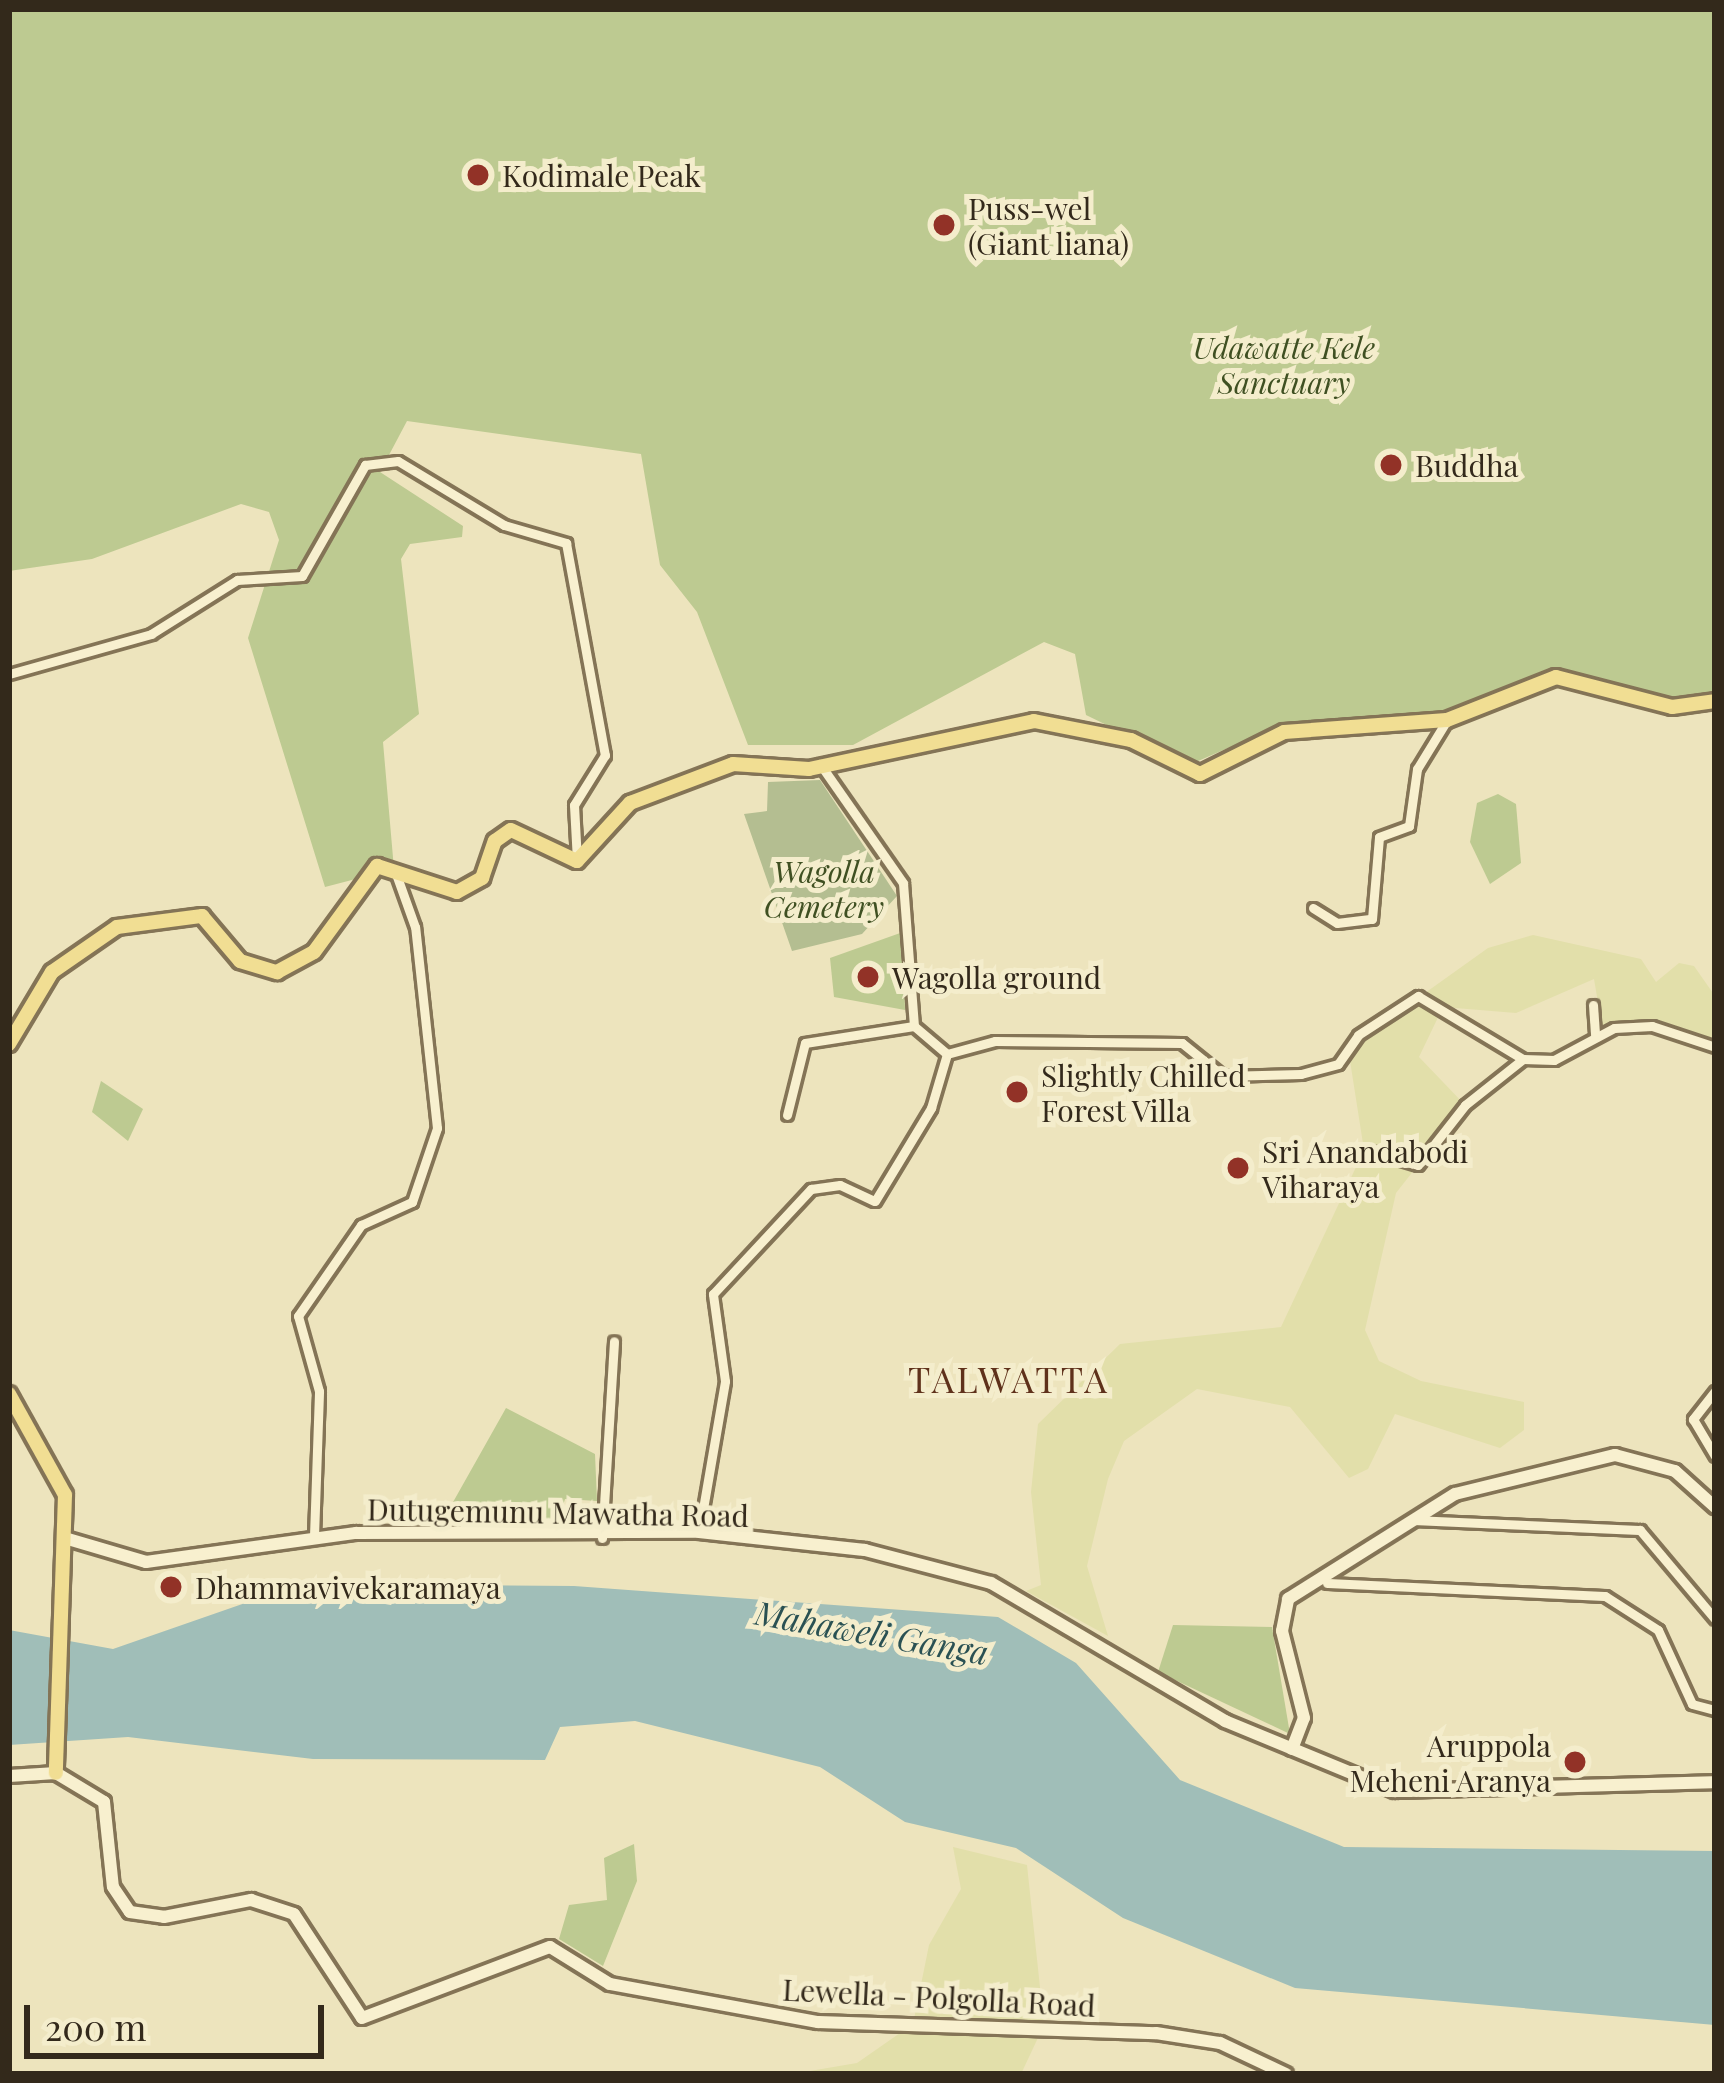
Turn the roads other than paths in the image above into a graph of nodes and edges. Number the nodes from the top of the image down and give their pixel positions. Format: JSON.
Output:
{"nodes":[{"id":1,"x":9,"y":674,"type":"edge"},
{"id":2,"x":1715,"y":700,"type":"edge"},
{"id":3,"x":1447,"y":720,"type":"junction"},
{"id":4,"x":820,"y":764,"type":"junction"},
{"id":5,"x":578,"y":861,"type":"junction"},
{"id":6,"x":394,"y":869,"type":"junction"},
{"id":7,"x":1313,"y":908,"type":"dead end"},
{"id":8,"x":1593,"y":1005,"type":"dead end"},
{"id":9,"x":914,"y":1026,"type":"junction"},
{"id":10,"x":1595,"y":1036,"type":"junction"},
{"id":11,"x":9,"y":1044,"type":"edge"},
{"id":12,"x":1715,"y":1047,"type":"edge"},
{"id":13,"x":947,"y":1054,"type":"junction"},
{"id":14,"x":1523,"y":1059,"type":"junction"},
{"id":15,"x":787,"y":1115,"type":"dead end"},
{"id":16,"x":1364,"y":1150,"type":"dead end"},
{"id":17,"x":614,"y":1342,"type":"dead end"},
{"id":18,"x":1715,"y":1391,"type":"edge"},
{"id":19,"x":9,"y":1394,"type":"edge"},
{"id":20,"x":1715,"y":1456,"type":"edge"},
{"id":21,"x":1715,"y":1507,"type":"edge"},
{"id":22,"x":1412,"y":1520,"type":"junction"},
{"id":23,"x":699,"y":1532,"type":"junction"},
{"id":24,"x":314,"y":1536,"type":"junction"},
{"id":25,"x":602,"y":1538,"type":"junction"},
{"id":26,"x":68,"y":1539,"type":"junction"},
{"id":27,"x":1327,"y":1583,"type":"junction"},
{"id":28,"x":1715,"y":1619,"type":"edge"},
{"id":29,"x":1715,"y":1710,"type":"edge"},
{"id":30,"x":1292,"y":1749,"type":"junction"},
{"id":31,"x":57,"y":1766,"type":"junction"},
{"id":32,"x":9,"y":1776,"type":"edge"},
{"id":33,"x":1715,"y":1782,"type":"edge"},
{"id":34,"x":1286,"y":2074,"type":"edge"}],
"edges":[{"from":1,"to":5,"type":"street"},
{"from":2,"to":3,"type":"main road"},
{"from":3,"to":4,"type":"main road"},
{"from":3,"to":7,"type":"street"},
{"from":4,"to":5,"type":"main road"},
{"from":4,"to":9,"type":"street"},
{"from":5,"to":6,"type":"main road"},
{"from":6,"to":11,"type":"main road"},
{"from":6,"to":24,"type":"street"},
{"from":8,"to":10,"type":"street"},
{"from":9,"to":13,"type":"street"},
{"from":9,"to":15,"type":"street"},
{"from":10,"to":12,"type":"street"},
{"from":10,"to":14,"type":"street"},
{"from":13,"to":14,"type":"street"},
{"from":13,"to":23,"type":"street"},
{"from":14,"to":16,"type":"street"},
{"from":17,"to":25,"type":"street"},
{"from":18,"to":20,"type":"street"},
{"from":19,"to":26,"type":"main road"},
{"from":21,"to":22,"type":"street"},
{"from":22,"to":27,"type":"street"},
{"from":22,"to":28,"type":"street"},
{"from":23,"to":25,"type":"street","name":"Dutugemunu Mawatha Road"},
{"from":23,"to":30,"type":"street","name":"Dutugemunu Mawatha Road"},
{"from":24,"to":25,"type":"street","name":"Dutugemunu Mawatha Road"},
{"from":24,"to":26,"type":"street","name":"Dutugemunu Mawatha Road"},
{"from":26,"to":31,"type":"main road"},
{"from":27,"to":29,"type":"street"},
{"from":27,"to":30,"type":"street"},
{"from":30,"to":33,"type":"street","name":"Dutugemunu Mawatha Road"},
{"from":31,"to":32,"type":"street"},
{"from":31,"to":34,"type":"street","name":"Lewella - Polgolla Road"}]}
